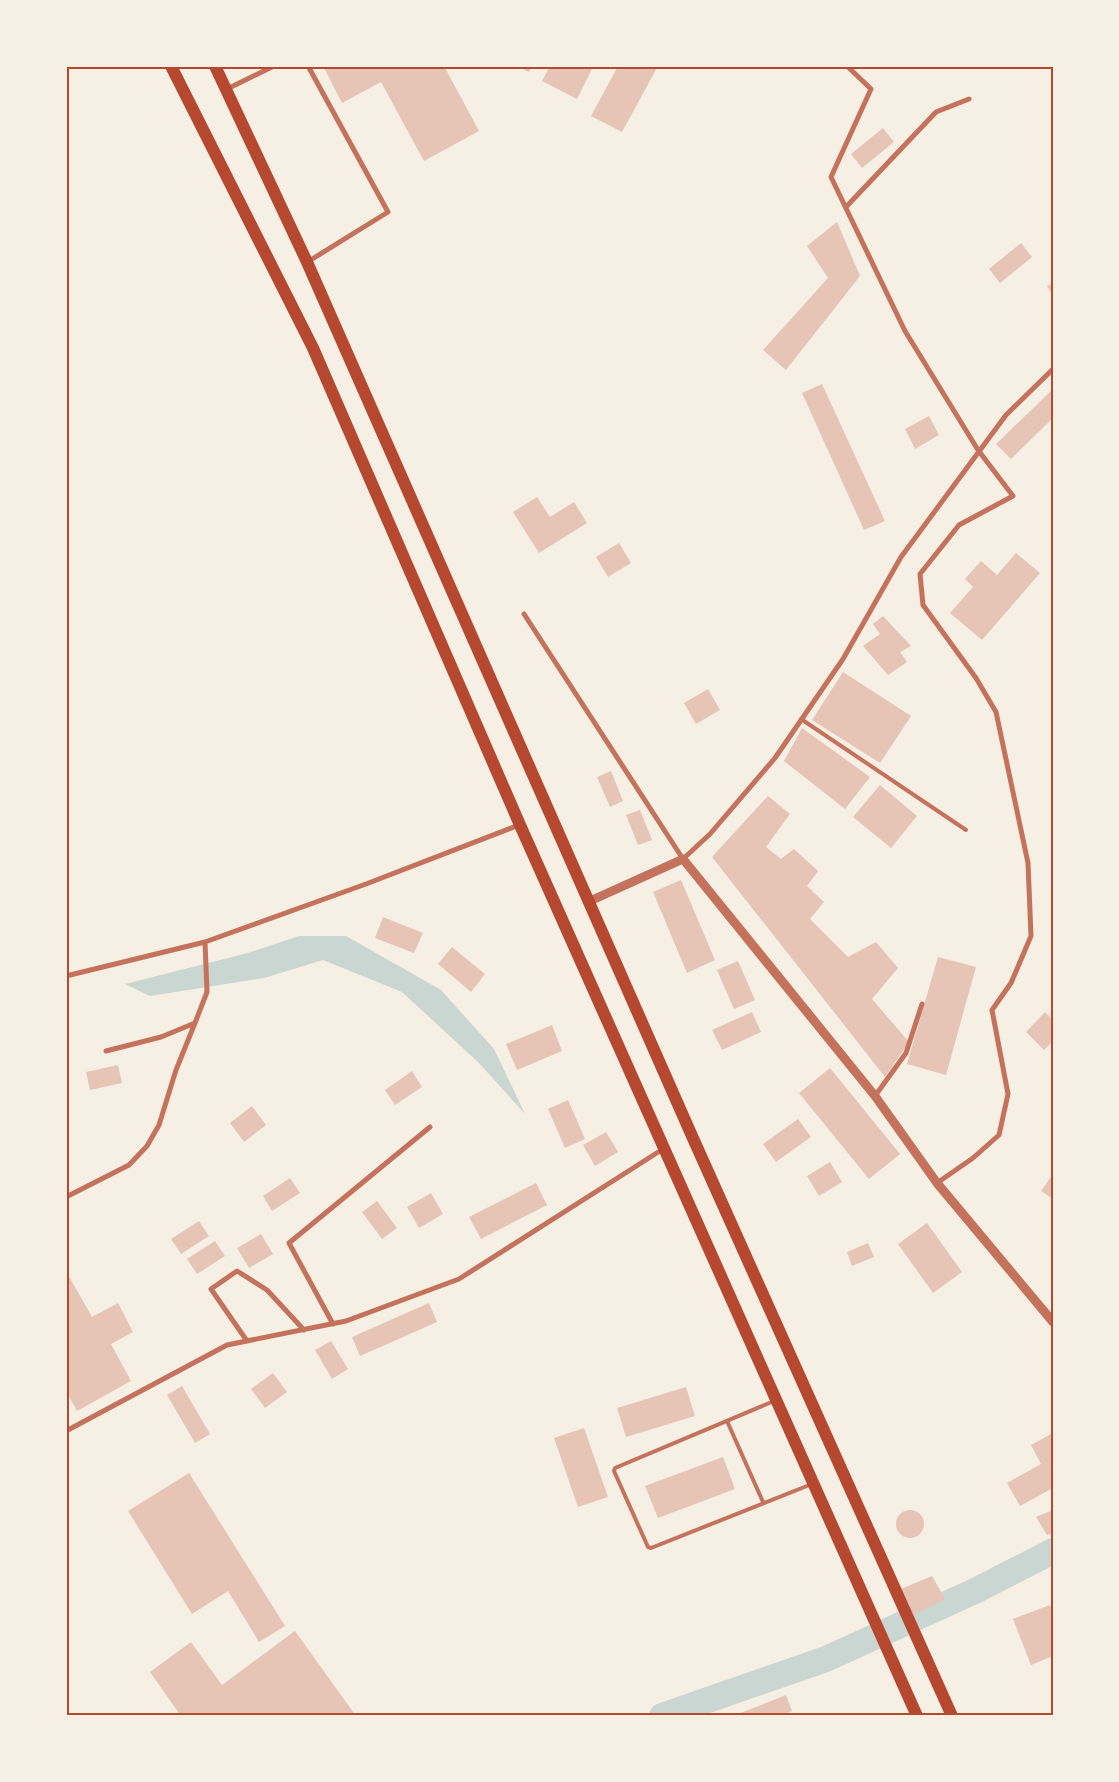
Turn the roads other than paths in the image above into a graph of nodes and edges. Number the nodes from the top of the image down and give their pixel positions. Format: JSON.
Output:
{"nodes":[{"id":1,"x":171,"y":66,"type":"edge"},
{"id":2,"x":215,"y":66,"type":"edge"},
{"id":3,"x":274,"y":66,"type":"edge"},
{"id":4,"x":308,"y":66,"type":"edge"},
{"id":5,"x":847,"y":66,"type":"edge"},
{"id":6,"x":227,"y":89,"type":"junction"},
{"id":7,"x":969,"y":99,"type":"dead end"},
{"id":8,"x":846,"y":207,"type":"junction"},
{"id":9,"x":307,"y":262,"type":"junction"},
{"id":10,"x":1053,"y":369,"type":"edge"},
{"id":11,"x":978,"y":450,"type":"junction"},
{"id":12,"x":524,"y":614,"type":"dead end"},
{"id":13,"x":801,"y":719,"type":"junction"},
{"id":14,"x":520,"y":825,"type":"junction"},
{"id":15,"x":966,"y":830,"type":"dead end"},
{"id":16,"x":683,"y":858,"type":"junction"},
{"id":17,"x":590,"y":901,"type":"junction"},
{"id":18,"x":205,"y":942,"type":"junction"},
{"id":19,"x":66,"y":976,"type":"edge"},
{"id":20,"x":922,"y":1004,"type":"dead end"},
{"id":21,"x":195,"y":1023,"type":"junction"},
{"id":22,"x":106,"y":1051,"type":"dead end"},
{"id":23,"x":874,"y":1096,"type":"junction"},
{"id":24,"x":430,"y":1127,"type":"dead end"},
{"id":25,"x":664,"y":1148,"type":"junction"},
{"id":26,"x":937,"y":1183,"type":"junction"},
{"id":27,"x":66,"y":1197,"type":"edge"},
{"id":28,"x":1053,"y":1322,"type":"edge"},
{"id":29,"x":333,"y":1324,"type":"junction"},
{"id":30,"x":304,"y":1330,"type":"junction"},
{"id":31,"x":247,"y":1341,"type":"junction"},
{"id":32,"x":776,"y":1400,"type":"junction"},
{"id":33,"x":727,"y":1421,"type":"junction"},
{"id":34,"x":66,"y":1431,"type":"edge"},
{"id":35,"x":814,"y":1483,"type":"junction"},
{"id":36,"x":763,"y":1502,"type":"junction"},
{"id":37,"x":917,"y":1716,"type":"edge"},
{"id":38,"x":952,"y":1716,"type":"edge"}],
"edges":[{"from":1,"to":14,"type":"highway"},
{"from":2,"to":6,"type":"highway"},
{"from":3,"to":6,"type":"street"},
{"from":4,"to":9,"type":"street"},
{"from":5,"to":8,"type":"street"},
{"from":6,"to":9,"type":"highway"},
{"from":7,"to":8,"type":"street"},
{"from":8,"to":11,"type":"street"},
{"from":9,"to":17,"type":"highway"},
{"from":10,"to":11,"type":"street"},
{"from":11,"to":13,"type":"street"},
{"from":11,"to":26,"type":"street"},
{"from":12,"to":16,"type":"street"},
{"from":13,"to":15,"type":"lane"},
{"from":13,"to":16,"type":"street"},
{"from":14,"to":18,"type":"street"},
{"from":14,"to":25,"type":"highway"},
{"from":16,"to":17,"type":"street"},
{"from":16,"to":23,"type":"street"},
{"from":17,"to":38,"type":"highway"},
{"from":18,"to":19,"type":"street"},
{"from":18,"to":21,"type":"street"},
{"from":20,"to":23,"type":"street"},
{"from":21,"to":22,"type":"street"},
{"from":21,"to":27,"type":"street"},
{"from":23,"to":26,"type":"street"},
{"from":24,"to":29,"type":"street"},
{"from":25,"to":29,"type":"street"},
{"from":25,"to":32,"type":"highway"},
{"from":26,"to":28,"type":"street"},
{"from":29,"to":30,"type":"street"},
{"from":30,"to":31,"type":"street"},
{"from":30,"to":31,"type":"street"},
{"from":31,"to":34,"type":"street"},
{"from":32,"to":33,"type":"lane"},
{"from":32,"to":35,"type":"highway"},
{"from":33,"to":36,"type":"lane"},
{"from":33,"to":36,"type":"lane"},
{"from":35,"to":36,"type":"lane"},
{"from":35,"to":37,"type":"highway"}]}
